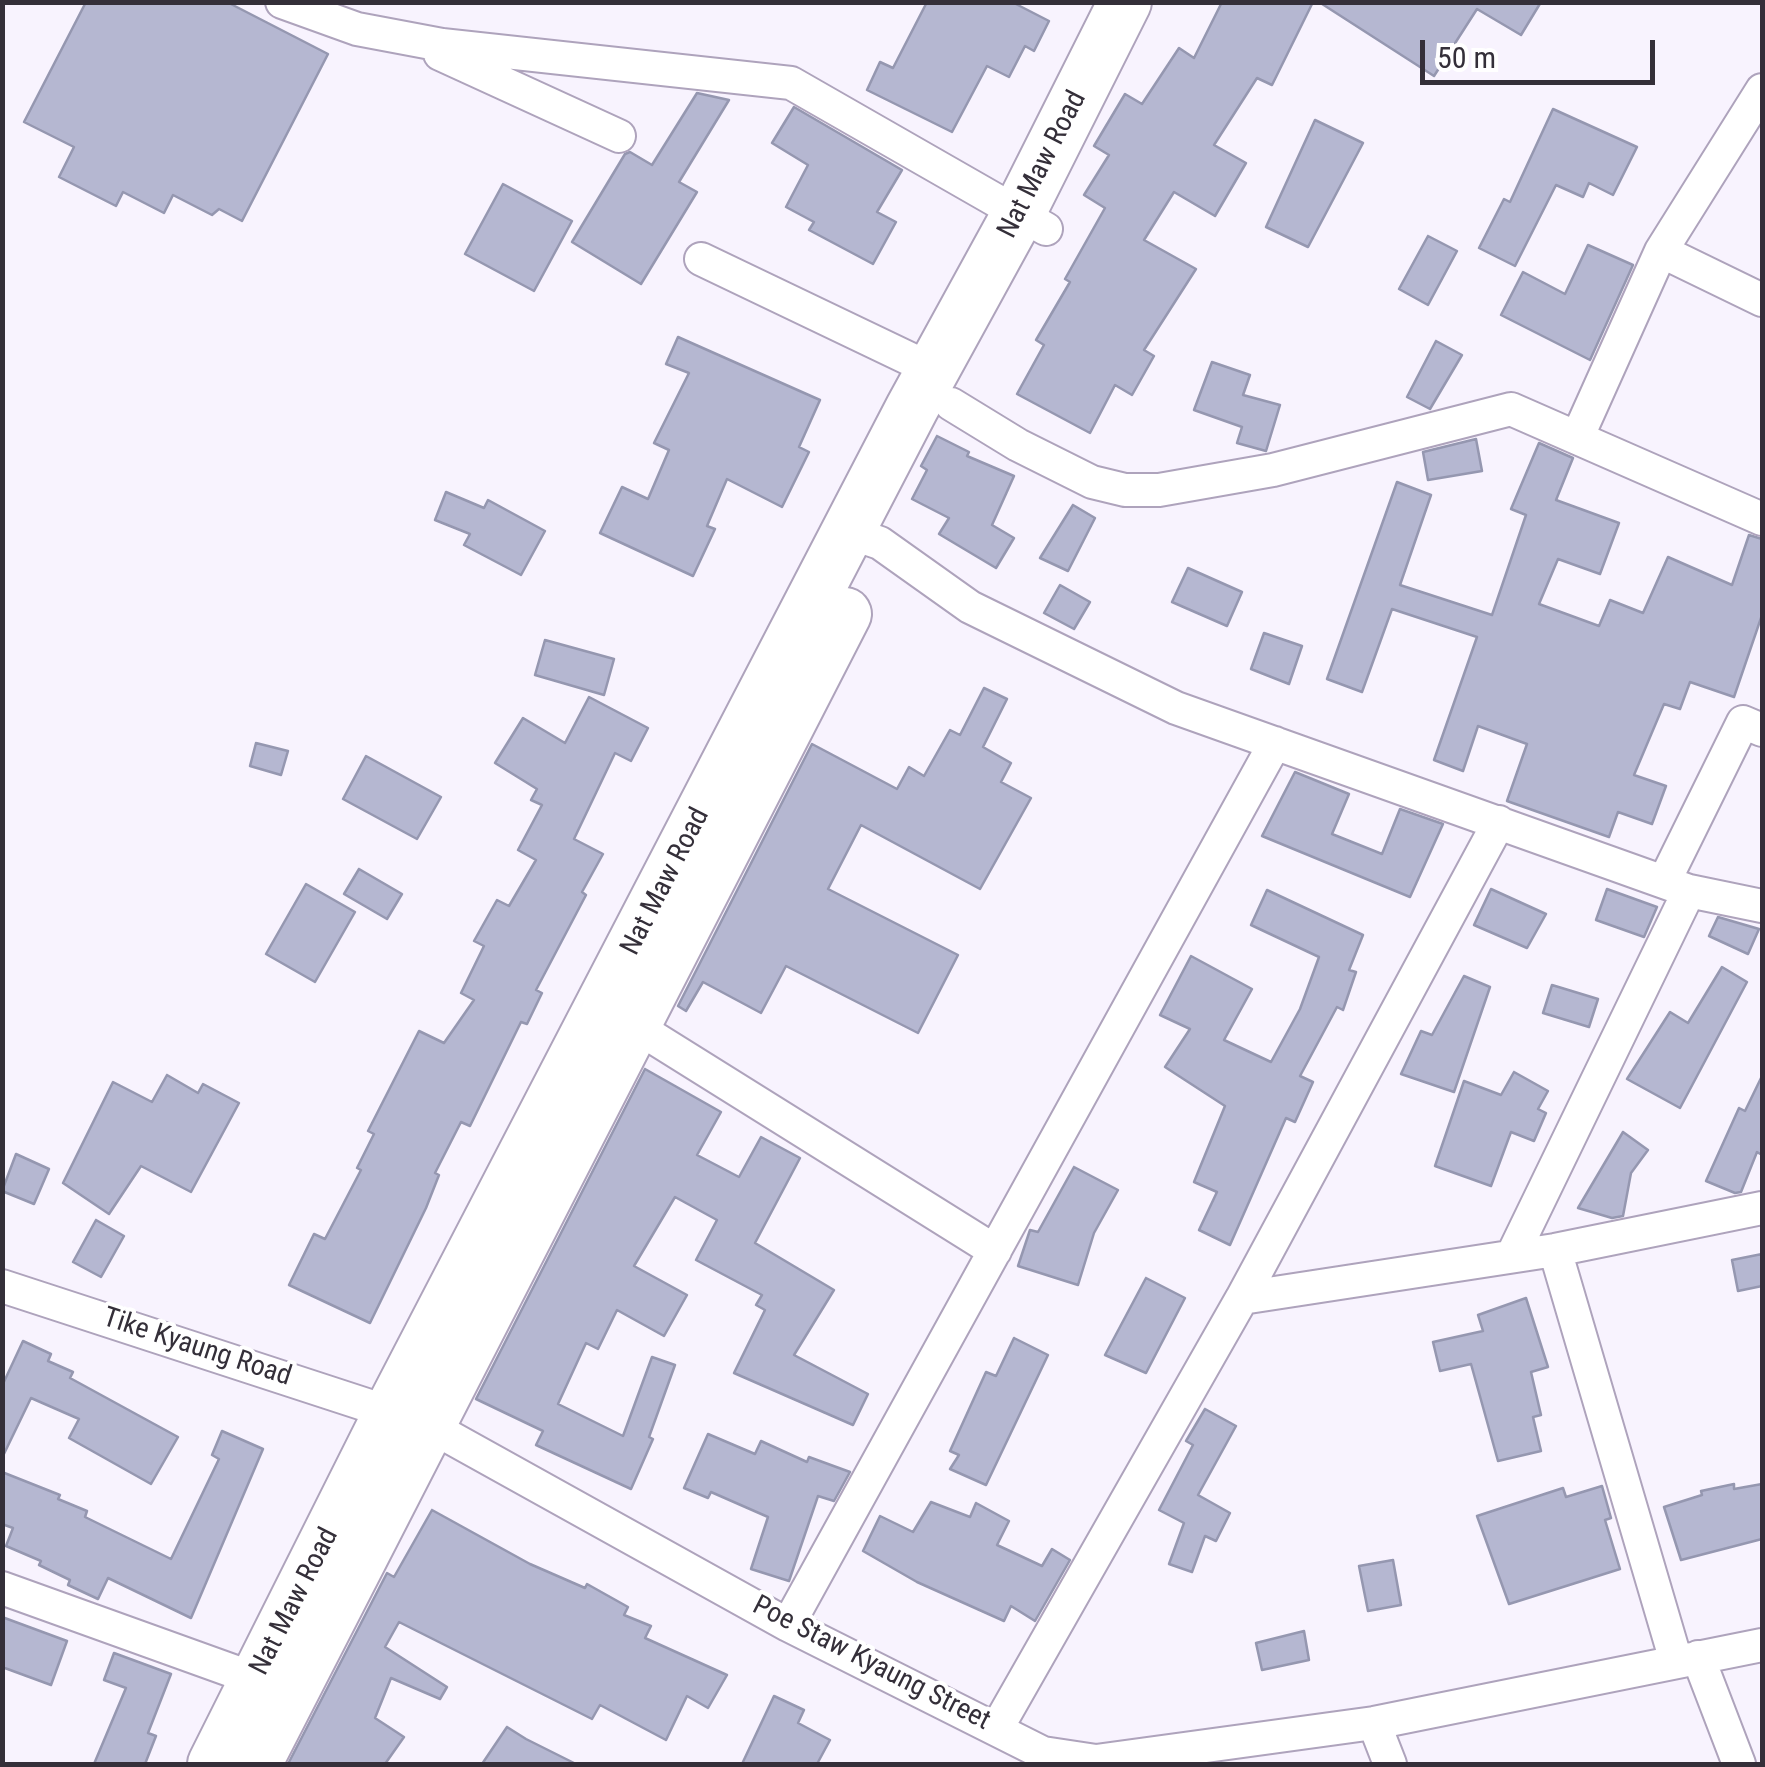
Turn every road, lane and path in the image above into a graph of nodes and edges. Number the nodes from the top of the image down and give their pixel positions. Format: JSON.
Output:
{"nodes":[{"id":1,"x":282,"y":2,"type":"edge"},
{"id":2,"x":1124,"y":2,"type":"edge"},
{"id":3,"x":1156,"y":2,"type":"edge"},
{"id":4,"x":404,"y":38,"type":"junction"},
{"id":5,"x":1762,"y":90,"type":"edge"},
{"id":6,"x":620,"y":136,"type":"dead end"},
{"id":7,"x":1033,"y":220,"type":"junction"},
{"id":8,"x":1661,"y":251,"type":"junction"},
{"id":9,"x":701,"y":259,"type":"dead end"},
{"id":10,"x":1762,"y":300,"type":"edge"},
{"id":11,"x":943,"y":388,"type":"junction"},
{"id":12,"x":1577,"y":438,"type":"junction"},
{"id":13,"x":1762,"y":520,"type":"edge"},
{"id":14,"x":864,"y":538,"type":"junction"},
{"id":15,"x":1762,"y":730,"type":"edge"},
{"id":16,"x":1276,"y":743,"type":"junction"},
{"id":17,"x":1499,"y":822,"type":"junction"},
{"id":18,"x":1677,"y":886,"type":"junction"},
{"id":19,"x":1762,"y":906,"type":"edge"},
{"id":20,"x":635,"y":1026,"type":"junction"},
{"id":21,"x":1762,"y":1208,"type":"edge"},
{"id":22,"x":1556,"y":1250,"type":"junction"},
{"id":23,"x":994,"y":1251,"type":"junction"},
{"id":24,"x":1512,"y":1256,"type":"junction"},
{"id":25,"x":2,"y":1286,"type":"edge"},
{"id":26,"x":1242,"y":1298,"type":"junction"},
{"id":27,"x":409,"y":1419,"type":"junction"},
{"id":28,"x":2,"y":1588,"type":"edge"},
{"id":29,"x":788,"y":1624,"type":"junction"},
{"id":30,"x":1762,"y":1645,"type":"edge"},
{"id":31,"x":1687,"y":1659,"type":"junction"},
{"id":32,"x":255,"y":1680,"type":"junction"},
{"id":33,"x":1374,"y":1722,"type":"junction"},
{"id":34,"x":997,"y":1728,"type":"junction"},
{"id":35,"x":1045,"y":1759,"type":"edge"},
{"id":36,"x":214,"y":1764,"type":"edge"},
{"id":37,"x":254,"y":1764,"type":"edge"},
{"id":38,"x":1390,"y":1764,"type":"edge"},
{"id":39,"x":1739,"y":1764,"type":"edge"}],
"edges":[{"from":1,"to":4,"type":"street"},
{"from":2,"to":7,"type":"main road","name":"Nat Maw Road"},
{"from":3,"to":7,"type":"main road","name":"Nat Maw Road"},
{"from":4,"to":6,"type":"street"},
{"from":4,"to":7,"type":"street"},
{"from":5,"to":8,"type":"street"},
{"from":7,"to":11,"type":"main road","name":"Nat Maw Road"},
{"from":8,"to":10,"type":"street"},
{"from":8,"to":12,"type":"street"},
{"from":9,"to":11,"type":"street"},
{"from":11,"to":12,"type":"street"},
{"from":11,"to":14,"type":"main road","name":"Nat Maw Road"},
{"from":12,"to":13,"type":"street"},
{"from":14,"to":16,"type":"street"},
{"from":14,"to":20,"type":"main road","name":"Nat Maw Road"},
{"from":14,"to":27,"type":"main road","name":"Nat Maw Road"},
{"from":15,"to":18,"type":"street"},
{"from":16,"to":17,"type":"street"},
{"from":16,"to":23,"type":"street"},
{"from":17,"to":18,"type":"street"},
{"from":17,"to":26,"type":"street"},
{"from":18,"to":19,"type":"street"},
{"from":18,"to":24,"type":"street"},
{"from":20,"to":23,"type":"street"},
{"from":20,"to":27,"type":"main road","name":"Nat Maw Road"},
{"from":21,"to":22,"type":"street"},
{"from":22,"to":24,"type":"street"},
{"from":22,"to":31,"type":"street"},
{"from":23,"to":29,"type":"street"},
{"from":24,"to":26,"type":"street"},
{"from":25,"to":27,"type":"street","name":"Tike Kyaung Road"},
{"from":26,"to":34,"type":"street"},
{"from":27,"to":29,"type":"street","name":"Poe Staw Kyaung Street"},
{"from":27,"to":32,"type":"main road","name":"Nat Maw Road"},
{"from":27,"to":37,"type":"main road","name":"Nat Maw Road"},
{"from":28,"to":32,"type":"street"},
{"from":29,"to":34,"type":"street","name":"Poe Staw Kyaung Street"},
{"from":30,"to":31,"type":"street","name":"Poe Staw Kyaung Street"},
{"from":31,"to":33,"type":"street","name":"Poe Staw Kyaung Street"},
{"from":31,"to":39,"type":"street"},
{"from":32,"to":36,"type":"main road","name":"Nat Maw Road"},
{"from":33,"to":35,"type":"street","name":"Poe Staw Kyaung Street"},
{"from":33,"to":38,"type":"street"},
{"from":34,"to":35,"type":"street","name":"Poe Staw Kyaung Street"}]}
